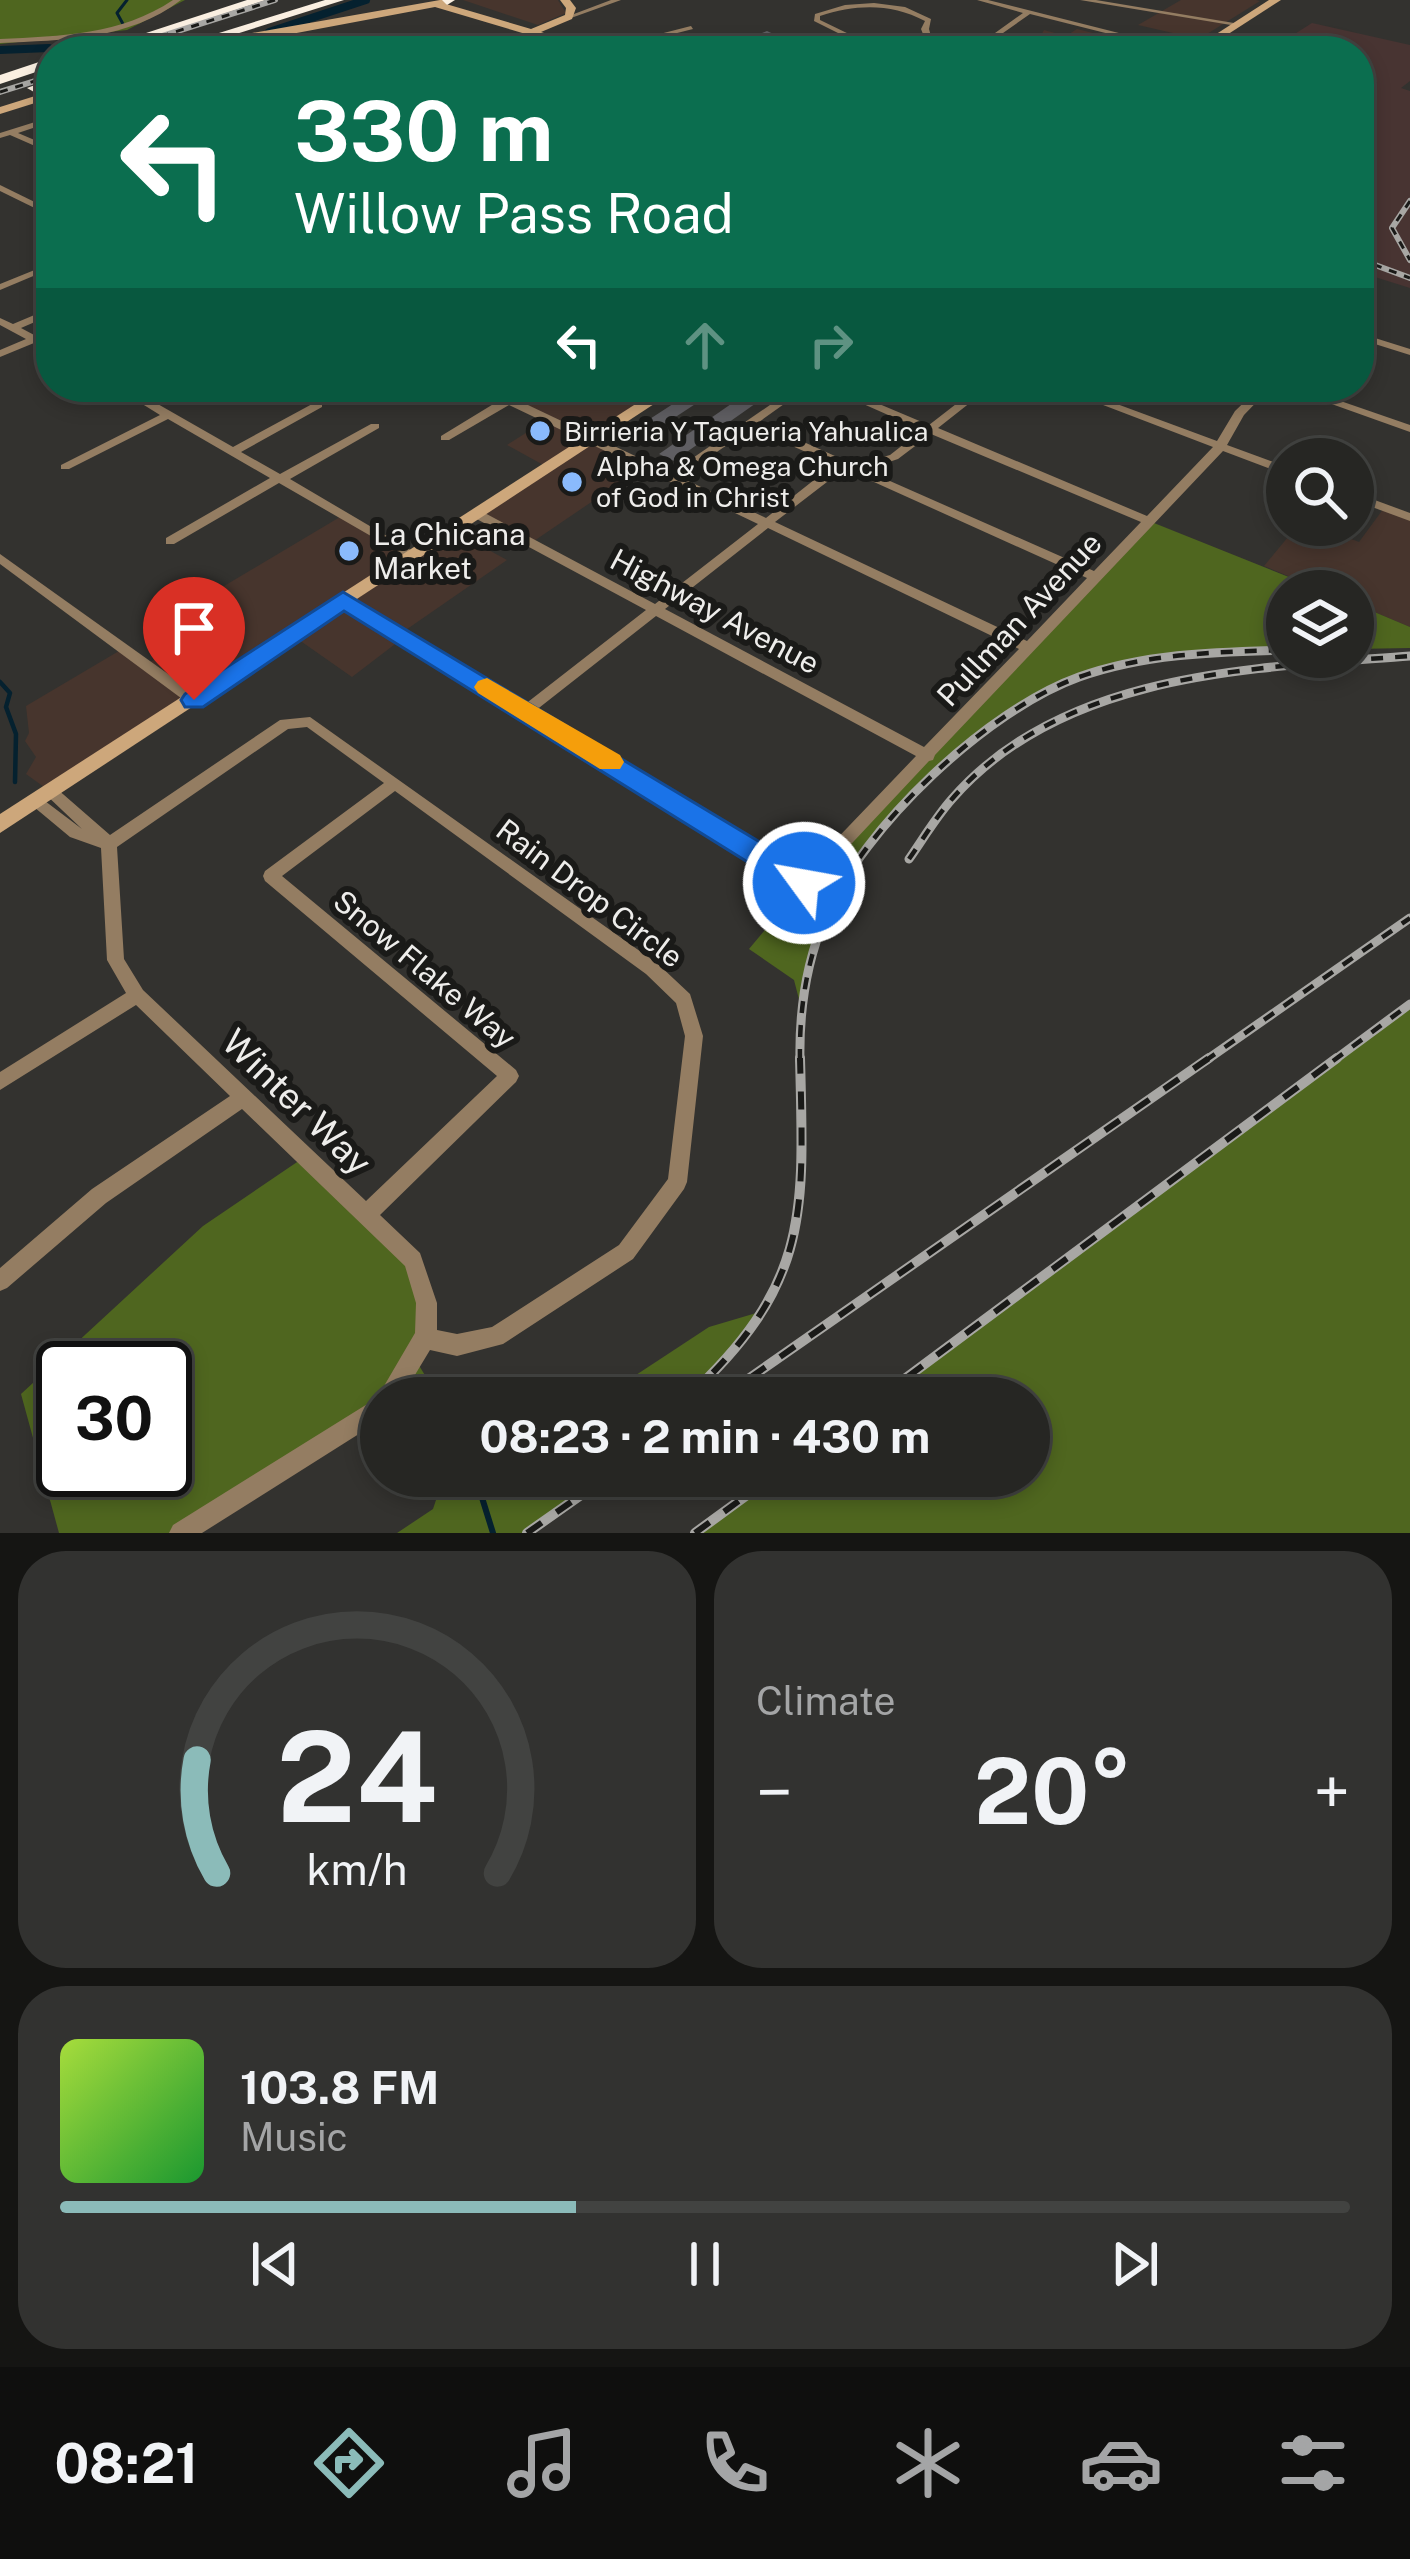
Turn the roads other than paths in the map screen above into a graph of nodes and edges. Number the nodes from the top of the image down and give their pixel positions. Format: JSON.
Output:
{"nodes":[{"id":1,"x":178,"y":0,"type":"edge"},
{"id":2,"x":196,"y":0,"type":"edge"},
{"id":3,"x":260,"y":0,"type":"edge"},
{"id":4,"x":304,"y":0,"type":"edge"},
{"id":5,"x":338,"y":0,"type":"edge"},
{"id":6,"x":565,"y":0,"type":"edge"},
{"id":7,"x":618,"y":0,"type":"edge"},
{"id":8,"x":874,"y":0,"type":"edge"},
{"id":9,"x":976,"y":0,"type":"edge"},
{"id":10,"x":1084,"y":0,"type":"edge"},
{"id":11,"x":1147,"y":0,"type":"edge"},
{"id":12,"x":1276,"y":0,"type":"edge"},
{"id":13,"x":440,"y":1,"type":"edge"},
{"id":14,"x":996,"y":3,"type":"edge"},
{"id":15,"x":1130,"y":9,"type":"junction"},
{"id":16,"x":1028,"y":13,"type":"junction"},
{"id":17,"x":569,"y":16,"type":"junction"},
{"id":18,"x":1237,"y":24,"type":"junction"},
{"id":19,"x":691,"y":28,"type":"dead end"},
{"id":20,"x":537,"y":31,"type":"junction"},
{"id":21,"x":50,"y":36,"type":"edge"},
{"id":22,"x":123,"y":36,"type":"edge"},
{"id":23,"x":146,"y":36,"type":"edge"},
{"id":24,"x":193,"y":36,"type":"edge"},
{"id":25,"x":218,"y":36,"type":"edge"},
{"id":26,"x":249,"y":36,"type":"edge"},
{"id":27,"x":555,"y":36,"type":"edge"},
{"id":28,"x":659,"y":36,"type":"edge"},
{"id":29,"x":851,"y":36,"type":"edge"},
{"id":30,"x":928,"y":36,"type":"edge"},
{"id":31,"x":1002,"y":36,"type":"edge"},
{"id":32,"x":1115,"y":36,"type":"edge"},
{"id":33,"x":1127,"y":36,"type":"edge"},
{"id":34,"x":1217,"y":36,"type":"edge"},
{"id":35,"x":36,"y":37,"type":"edge"},
{"id":36,"x":0,"y":41,"type":"edge"},
{"id":37,"x":36,"y":69,"type":"edge"},
{"id":38,"x":0,"y":81,"type":"edge"},
{"id":39,"x":36,"y":92,"type":"edge"},
{"id":40,"x":36,"y":95,"type":"edge"},
{"id":41,"x":0,"y":98,"type":"edge"},
{"id":42,"x":0,"y":111,"type":"edge"},
{"id":43,"x":36,"y":124,"type":"edge"},
{"id":44,"x":11,"y":133,"type":"junction"},
{"id":45,"x":0,"y":136,"type":"edge"},
{"id":46,"x":36,"y":144,"type":"edge"},
{"id":47,"x":0,"y":188,"type":"edge"},
{"id":48,"x":36,"y":206,"type":"edge"},
{"id":49,"x":36,"y":272,"type":"edge"},
{"id":50,"x":0,"y":287,"type":"edge"},
{"id":51,"x":36,"y":318,"type":"edge"},
{"id":52,"x":0,"y":321,"type":"edge"},
{"id":53,"x":13,"y":328,"type":"junction"},
{"id":54,"x":35,"y":339,"type":"joint"},
{"id":55,"x":1374,"y":341,"type":"edge"},
{"id":56,"x":1410,"y":352,"type":"edge"},
{"id":57,"x":0,"y":355,"type":"edge"},
{"id":58,"x":146,"y":402,"type":"edge"},
{"id":59,"x":506,"y":402,"type":"edge"},
{"id":60,"x":513,"y":402,"type":"edge"},
{"id":61,"x":649,"y":402,"type":"edge"},
{"id":62,"x":781,"y":402,"type":"edge"},
{"id":63,"x":866,"y":402,"type":"edge"},
{"id":64,"x":966,"y":402,"type":"edge"},
{"id":65,"x":1101,"y":402,"type":"edge"},
{"id":66,"x":1250,"y":402,"type":"edge"},
{"id":67,"x":1332,"y":402,"type":"edge"},
{"id":68,"x":318,"y":405,"type":"dead end"},
{"id":69,"x":168,"y":415,"type":"junction"},
{"id":70,"x":751,"y":423,"type":"junction"},
{"id":71,"x":375,"y":426,"type":"dead end"},
{"id":72,"x":932,"y":429,"type":"junction"},
{"id":73,"x":1410,"y":429,"type":"edge"},
{"id":74,"x":445,"y":438,"type":"dead end"},
{"id":75,"x":592,"y":438,"type":"junction"},
{"id":76,"x":1220,"y":447,"type":"junction"},
{"id":77,"x":234,"y":451,"type":"junction"},
{"id":78,"x":1266,"y":463,"type":"edge"},
{"id":79,"x":65,"y":467,"type":"dead end"},
{"id":80,"x":855,"y":469,"type":"junction"},
{"id":81,"x":673,"y":477,"type":"junction"},
{"id":82,"x":282,"y":478,"type":"junction"},
{"id":83,"x":1374,"y":504,"type":"edge"},
{"id":84,"x":477,"y":514,"type":"junction"},
{"id":85,"x":1410,"y":517,"type":"edge"},
{"id":86,"x":1149,"y":521,"type":"junction"},
{"id":87,"x":766,"y":522,"type":"junction"},
{"id":88,"x":170,"y":541,"type":"dead end"},
{"id":89,"x":412,"y":555,"type":"junction"},
{"id":90,"x":0,"y":558,"type":"edge"},
{"id":91,"x":1095,"y":578,"type":"junction"},
{"id":92,"x":343,"y":600,"type":"junction"},
{"id":93,"x":656,"y":609,"type":"junction"},
{"id":94,"x":1030,"y":647,"type":"junction"},
{"id":95,"x":194,"y":700,"type":"junction"},
{"id":96,"x":526,"y":711,"type":"junction"},
{"id":97,"x":928,"y":755,"type":"junction"},
{"id":98,"x":395,"y":783,"type":"junction"},
{"id":99,"x":44,"y":798,"type":"junction"},
{"id":100,"x":0,"y":825,"type":"edge"},
{"id":101,"x":109,"y":844,"type":"junction"},
{"id":102,"x":137,"y":994,"type":"junction"},
{"id":103,"x":0,"y":1082,"type":"edge"},
{"id":104,"x":244,"y":1097,"type":"junction"},
{"id":105,"x":368,"y":1214,"type":"junction"},
{"id":106,"x":0,"y":1281,"type":"edge"},
{"id":107,"x":428,"y":1339,"type":"junction"},
{"id":108,"x":402,"y":1377,"type":"edge"},
{"id":109,"x":360,"y":1420,"type":"edge"},
{"id":110,"x":181,"y":1533,"type":"edge"}],
"edges":[{"from":1,"to":21,"type":"street"},
{"from":2,"to":22,"type":"highway"},
{"from":3,"to":23,"type":"highway"},
{"from":4,"to":24,"type":"highway"},
{"from":5,"to":25,"type":"highway"},
{"from":6,"to":17,"type":"main road"},
{"from":7,"to":17,"type":"street"},
{"from":8,"to":29,"type":"street"},
{"from":8,"to":30,"type":"street"},
{"from":9,"to":14,"type":"street"},
{"from":10,"to":15,"type":"street"},
{"from":11,"to":15,"type":"street"},
{"from":12,"to":18,"type":"main road"},
{"from":13,"to":20,"type":"main road"},
{"from":13,"to":26,"type":"main road"},
{"from":14,"to":16,"type":"street"},
{"from":15,"to":18,"type":"street"},
{"from":16,"to":31,"type":"street"},
{"from":16,"to":32,"type":"street"},
{"from":16,"to":33,"type":"street"},
{"from":17,"to":20,"type":"main road"},
{"from":18,"to":34,"type":"main road"},
{"from":19,"to":28,"type":"street"},
{"from":20,"to":27,"type":"main road"},
{"from":35,"to":36,"type":"street"},
{"from":37,"to":38,"type":"highway"},
{"from":39,"to":41,"type":"highway"},
{"from":40,"to":42,"type":"main road"},
{"from":43,"to":44,"type":"street"},
{"from":44,"to":45,"type":"street"},
{"from":44,"to":46,"type":"street"},
{"from":47,"to":48,"type":"street"},
{"from":49,"to":50,"type":"street"},
{"from":51,"to":53,"type":"street"},
{"from":52,"to":53,"type":"street"},
{"from":53,"to":54,"type":"street"},
{"from":54,"to":57,"type":"street"},
{"from":55,"to":56,"type":"street"},
{"from":58,"to":69,"type":"street"},
{"from":59,"to":74,"type":"street"},
{"from":60,"to":75,"type":"street"},
{"from":61,"to":75,"type":"main road"},
{"from":62,"to":70,"type":"street"},
{"from":63,"to":72,"type":"street"},
{"from":64,"to":72,"type":"street"},
{"from":65,"to":76,"type":"street"},
{"from":66,"to":76,"type":"street","name":"Pullman Avenue"},
{"from":67,"to":73,"type":"street"},
{"from":68,"to":77,"type":"street"},
{"from":69,"to":77,"type":"street"},
{"from":69,"to":79,"type":"street"},
{"from":70,"to":80,"type":"street"},
{"from":70,"to":81,"type":"street"},
{"from":71,"to":82,"type":"street"},
{"from":72,"to":80,"type":"street"},
{"from":72,"to":86,"type":"street"},
{"from":75,"to":81,"type":"street"},
{"from":75,"to":84,"type":"main road"},
{"from":76,"to":78,"type":"street"},
{"from":76,"to":86,"type":"street","name":"Pullman Avenue"},
{"from":77,"to":82,"type":"street"},
{"from":80,"to":87,"type":"street"},
{"from":80,"to":91,"type":"street"},
{"from":81,"to":87,"type":"street"},
{"from":82,"to":88,"type":"street"},
{"from":82,"to":89,"type":"street"},
{"from":83,"to":85,"type":"street"},
{"from":84,"to":89,"type":"main road"},
{"from":84,"to":93,"type":"street","name":"Highway Avenue"},
{"from":86,"to":91,"type":"street","name":"Pullman Avenue"},
{"from":87,"to":93,"type":"street"},
{"from":87,"to":94,"type":"street"},
{"from":89,"to":92,"type":"main road"},
{"from":90,"to":95,"type":"street"},
{"from":91,"to":94,"type":"street","name":"Pullman Avenue"},
{"from":92,"to":95,"type":"main road"},
{"from":92,"to":96,"type":"street"},
{"from":93,"to":96,"type":"street"},
{"from":93,"to":97,"type":"street","name":"Highway Avenue"},
{"from":94,"to":97,"type":"street","name":"Pullman Avenue"},
{"from":95,"to":99,"type":"main road"},
{"from":96,"to":97,"type":"street","name":"Pullman Avenue"},
{"from":98,"to":101,"type":"street","name":"Rain Drop Circle"},
{"from":98,"to":105,"type":"street","name":"Snow Flake Way"},
{"from":98,"to":107,"type":"street","name":"Rain Drop Circle"},
{"from":99,"to":100,"type":"main road"},
{"from":99,"to":101,"type":"street"},
{"from":101,"to":102,"type":"street","name":"Winter Way"},
{"from":102,"to":103,"type":"street"},
{"from":102,"to":104,"type":"street","name":"Winter Way"},
{"from":104,"to":105,"type":"street","name":"Winter Way"},
{"from":104,"to":106,"type":"street"},
{"from":105,"to":107,"type":"street","name":"Winter Way"},
{"from":107,"to":108,"type":"street"},
{"from":109,"to":110,"type":"street"}]}
